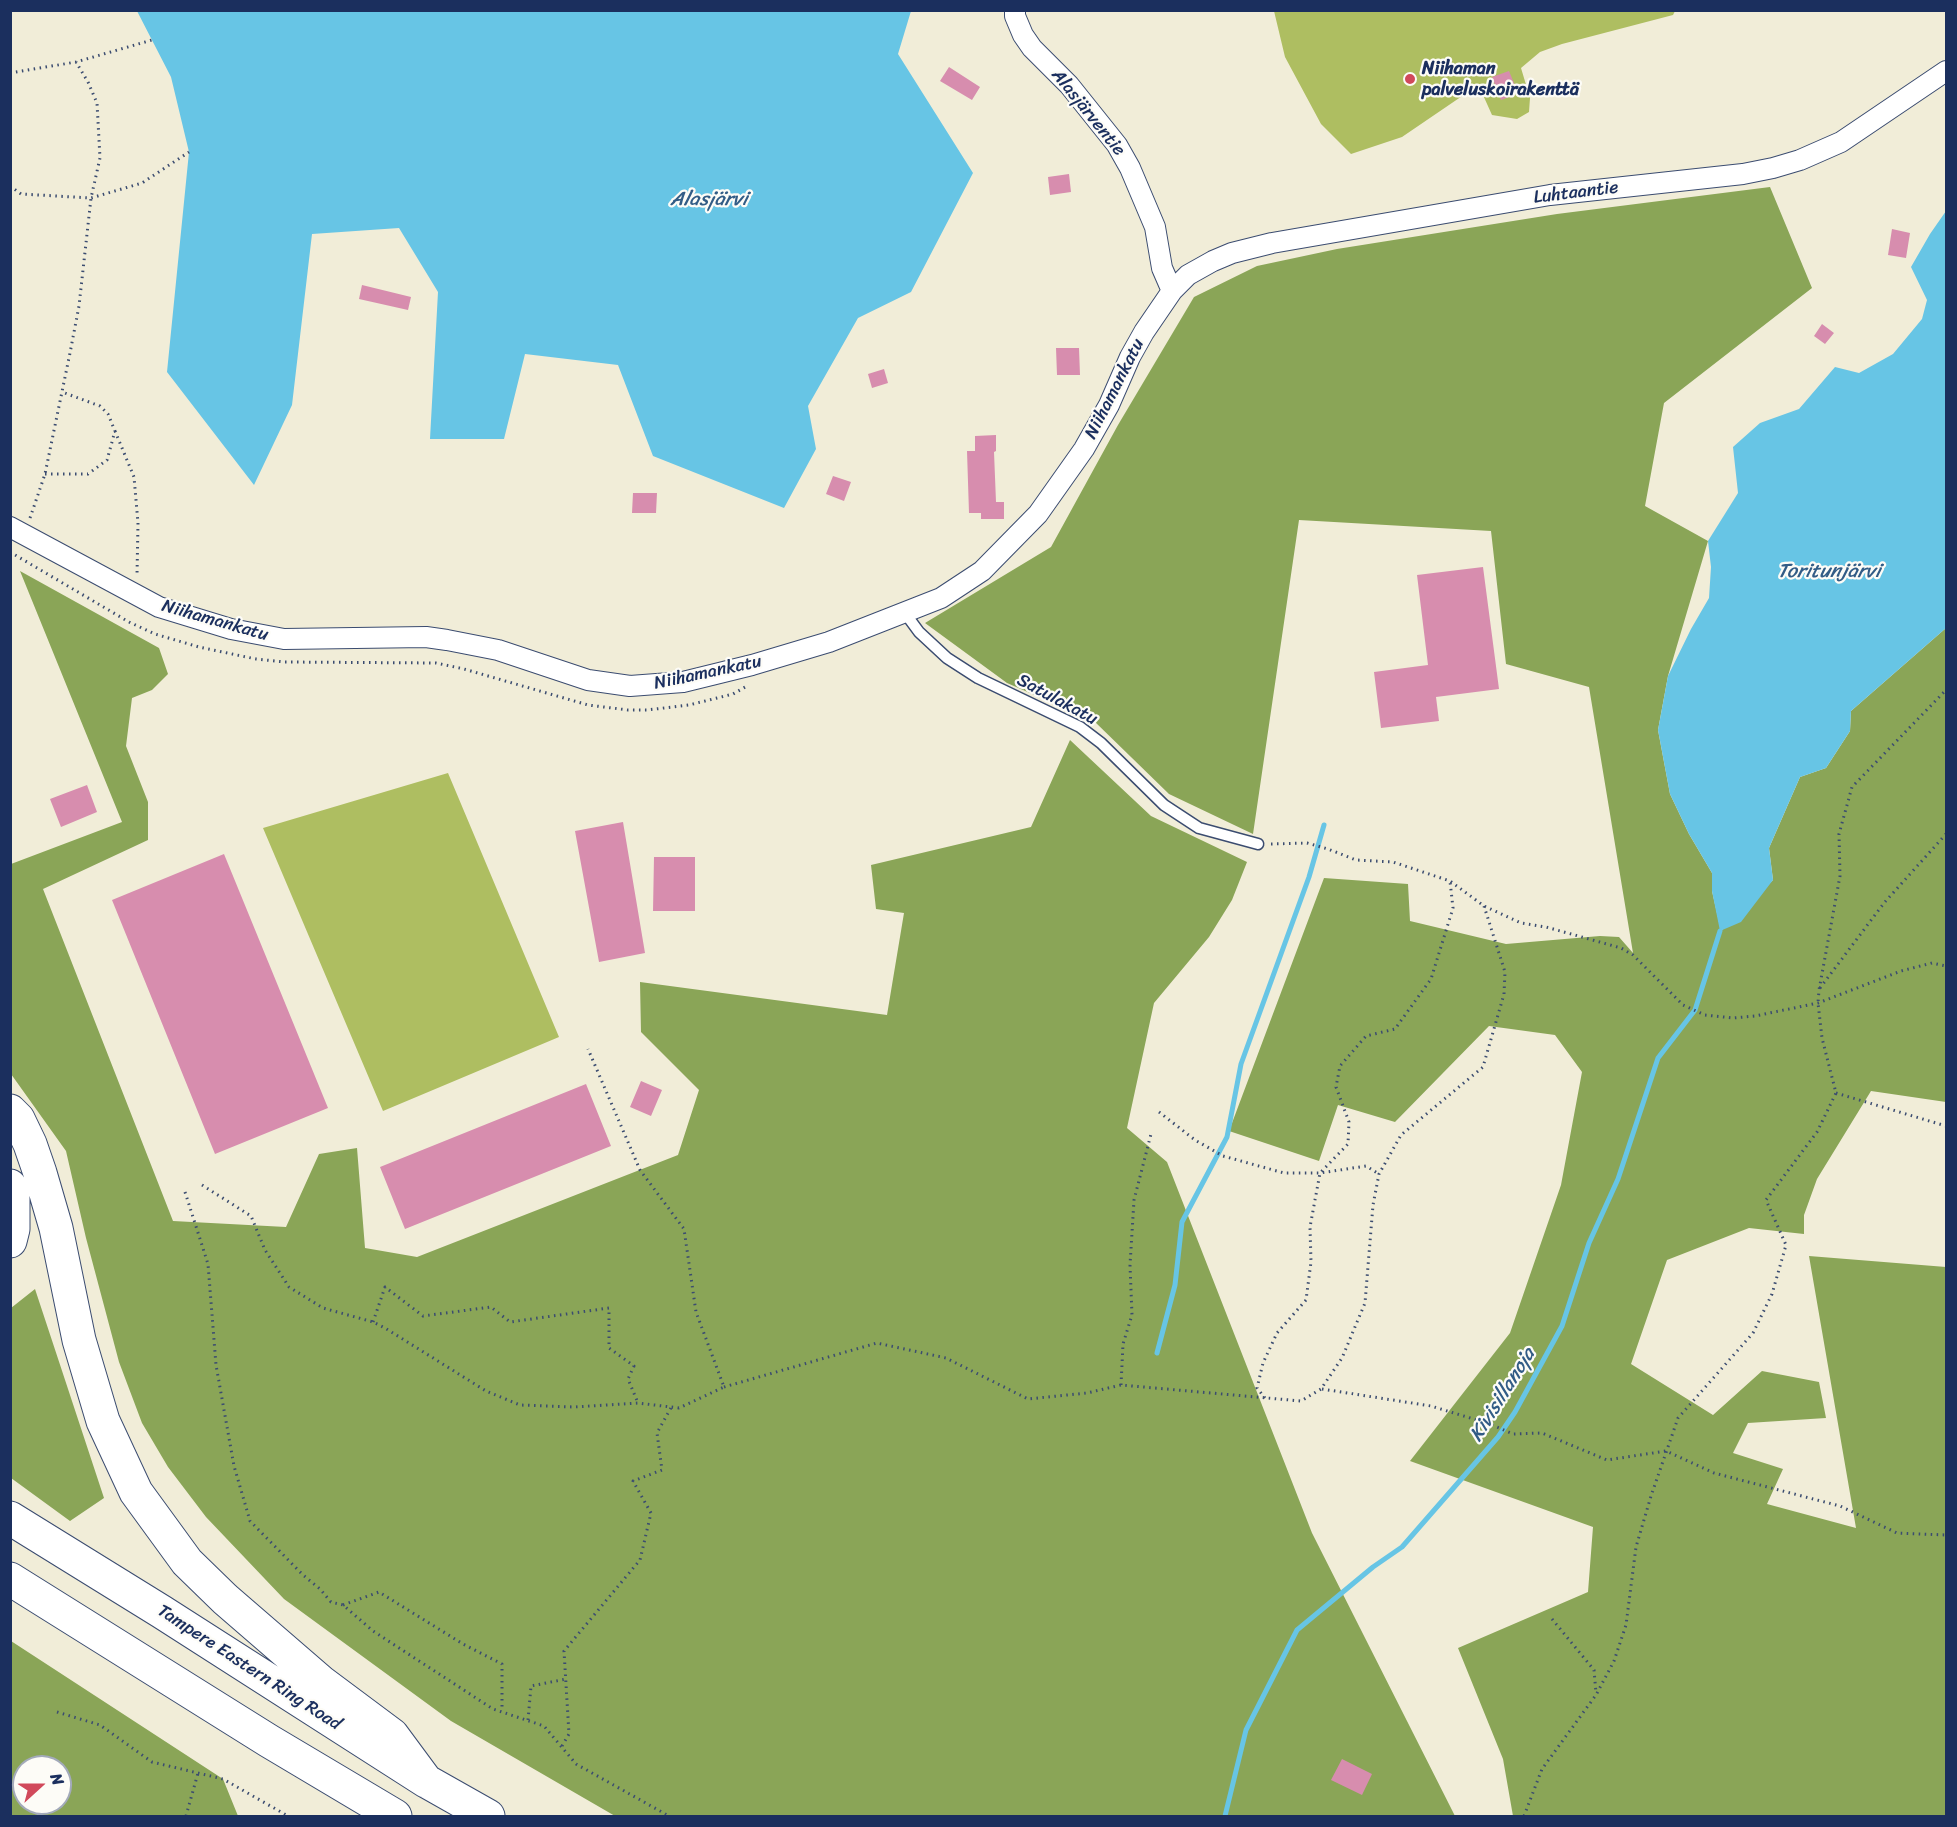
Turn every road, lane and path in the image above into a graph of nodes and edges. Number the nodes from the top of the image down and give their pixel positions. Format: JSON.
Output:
{"nodes":[{"id":1,"x":1015,"y":10,"type":"edge"},
{"id":2,"x":152,"y":40,"type":"dead end"},
{"id":3,"x":76,"y":62,"type":"junction"},
{"id":4,"x":1947,"y":71,"type":"edge"},
{"id":5,"x":10,"y":73,"type":"edge"},
{"id":6,"x":189,"y":152,"type":"dead end"},
{"id":7,"x":10,"y":186,"type":"edge"},
{"id":8,"x":92,"y":198,"type":"junction"},
{"id":9,"x":1188,"y":275,"type":"joint"},
{"id":10,"x":1172,"y":291,"type":"junction"},
{"id":11,"x":62,"y":392,"type":"junction"},
{"id":12,"x":115,"y":431,"type":"junction"},
{"id":13,"x":45,"y":474,"type":"junction"},
{"id":14,"x":17,"y":531,"type":"edge"},
{"id":15,"x":10,"y":552,"type":"edge"},
{"id":16,"x":136,"y":594,"type":"junction"},
{"id":17,"x":905,"y":613,"type":"junction"},
{"id":18,"x":752,"y":665,"type":"junction"},
{"id":19,"x":1947,"y":690,"type":"edge"},
{"id":20,"x":1947,"y":834,"type":"edge"},
{"id":21,"x":1258,"y":844,"type":"joint"},
{"id":22,"x":1450,"y":881,"type":"junction"},
{"id":23,"x":1484,"y":906,"type":"junction"},
{"id":24,"x":1947,"y":966,"type":"edge"},
{"id":25,"x":1818,"y":990,"type":"junction"},
{"id":26,"x":1818,"y":1003,"type":"junction"},
{"id":27,"x":588,"y":1049,"type":"dead end"},
{"id":28,"x":1836,"y":1093,"type":"junction"},
{"id":29,"x":10,"y":1111,"type":"edge"},
{"id":30,"x":1160,"y":1112,"type":"dead end"},
{"id":31,"x":1947,"y":1126,"type":"edge"},
{"id":32,"x":1151,"y":1134,"type":"dead end"},
{"id":33,"x":1320,"y":1173,"type":"junction"},
{"id":34,"x":1379,"y":1174,"type":"junction"},
{"id":35,"x":202,"y":1185,"type":"dead end"},
{"id":36,"x":10,"y":1186,"type":"edge"},
{"id":37,"x":185,"y":1192,"type":"dead end"},
{"id":38,"x":10,"y":1241,"type":"edge"},
{"id":39,"x":373,"y":1322,"type":"junction"},
{"id":40,"x":1121,"y":1385,"type":"junction"},
{"id":41,"x":724,"y":1387,"type":"junction"},
{"id":42,"x":1321,"y":1389,"type":"junction"},
{"id":43,"x":1266,"y":1399,"type":"junction"},
{"id":44,"x":638,"y":1403,"type":"junction"},
{"id":45,"x":672,"y":1406,"type":"junction"},
{"id":46,"x":1666,"y":1451,"type":"junction"},
{"id":47,"x":10,"y":1518,"type":"edge"},
{"id":48,"x":1947,"y":1534,"type":"edge"},
{"id":49,"x":10,"y":1579,"type":"edge"},
{"id":50,"x":10,"y":1599,"type":"edge"},
{"id":51,"x":342,"y":1605,"type":"junction"},
{"id":52,"x":1552,"y":1619,"type":"dead end"},
{"id":53,"x":140,"y":1659,"type":"junction"},
{"id":54,"x":566,"y":1679,"type":"junction"},
{"id":55,"x":1596,"y":1695,"type":"junction"},
{"id":56,"x":502,"y":1711,"type":"junction"},
{"id":57,"x":57,"y":1712,"type":"dead end"},
{"id":58,"x":528,"y":1720,"type":"junction"},
{"id":59,"x":561,"y":1746,"type":"junction"},
{"id":60,"x":198,"y":1773,"type":"junction"},
{"id":61,"x":426,"y":1781,"type":"junction"},
{"id":62,"x":186,"y":1816,"type":"edge"},
{"id":63,"x":288,"y":1816,"type":"edge"},
{"id":64,"x":395,"y":1816,"type":"edge"},
{"id":65,"x":488,"y":1816,"type":"edge"},
{"id":66,"x":669,"y":1816,"type":"edge"},
{"id":67,"x":1524,"y":1816,"type":"edge"}],
"edges":[{"from":1,"to":10,"type":"street","name":"Alasjärventie"},
{"from":2,"to":3,"type":"path"},
{"from":3,"to":5,"type":"path"},
{"from":3,"to":8,"type":"path"},
{"from":4,"to":9,"type":"street","name":"Luhtaantie"},
{"from":6,"to":8,"type":"path"},
{"from":7,"to":8,"type":"path"},
{"from":8,"to":11,"type":"path"},
{"from":9,"to":10,"type":"street","name":"Niihamankatu"},
{"from":10,"to":17,"type":"street","name":"Niihamankatu"},
{"from":11,"to":12,"type":"path"},
{"from":11,"to":13,"type":"path"},
{"from":12,"to":13,"type":"path"},
{"from":12,"to":16,"type":"path"},
{"from":13,"to":14,"type":"path"},
{"from":14,"to":16,"type":"street","name":"Niihamankatu"},
{"from":15,"to":18,"type":"path"},
{"from":16,"to":18,"type":"street","name":"Niihamankatu"},
{"from":17,"to":18,"type":"street","name":"Niihamankatu"},
{"from":17,"to":21,"type":"lane","name":"Satulakatu"},
{"from":19,"to":25,"type":"path"},
{"from":20,"to":25,"type":"path"},
{"from":21,"to":22,"type":"path"},
{"from":22,"to":23,"type":"path"},
{"from":22,"to":33,"type":"path"},
{"from":23,"to":26,"type":"path"},
{"from":23,"to":34,"type":"path"},
{"from":24,"to":26,"type":"path"},
{"from":25,"to":26,"type":"path"},
{"from":26,"to":28,"type":"path"},
{"from":27,"to":41,"type":"path"},
{"from":28,"to":31,"type":"path"},
{"from":28,"to":46,"type":"path"},
{"from":29,"to":61,"type":"highway"},
{"from":30,"to":33,"type":"path"},
{"from":32,"to":40,"type":"path"},
{"from":33,"to":34,"type":"path"},
{"from":33,"to":43,"type":"path"},
{"from":34,"to":42,"type":"path"},
{"from":35,"to":39,"type":"path"},
{"from":36,"to":38,"type":"highway"},
{"from":37,"to":51,"type":"path"},
{"from":39,"to":44,"type":"path"},
{"from":39,"to":44,"type":"path"},
{"from":40,"to":41,"type":"path"},
{"from":40,"to":43,"type":"path"},
{"from":41,"to":45,"type":"path"},
{"from":42,"to":43,"type":"path"},
{"from":42,"to":46,"type":"path"},
{"from":44,"to":45,"type":"path"},
{"from":45,"to":54,"type":"path"},
{"from":46,"to":48,"type":"path"},
{"from":46,"to":55,"type":"path"},
{"from":47,"to":61,"type":"highway","name":"Tampere Eastern Ring Road"},
{"from":49,"to":53,"type":"highway"},
{"from":50,"to":53,"type":"highway"},
{"from":51,"to":56,"type":"path"},
{"from":51,"to":56,"type":"path"},
{"from":52,"to":55,"type":"path"},
{"from":53,"to":64,"type":"highway"},
{"from":54,"to":58,"type":"path"},
{"from":54,"to":59,"type":"path"},
{"from":55,"to":67,"type":"path"},
{"from":56,"to":58,"type":"path"},
{"from":57,"to":60,"type":"path"},
{"from":58,"to":59,"type":"path"},
{"from":59,"to":66,"type":"path"},
{"from":60,"to":62,"type":"path"},
{"from":60,"to":63,"type":"path"},
{"from":61,"to":65,"type":"highway","name":"Tampere Eastern Ring Road"}]}
